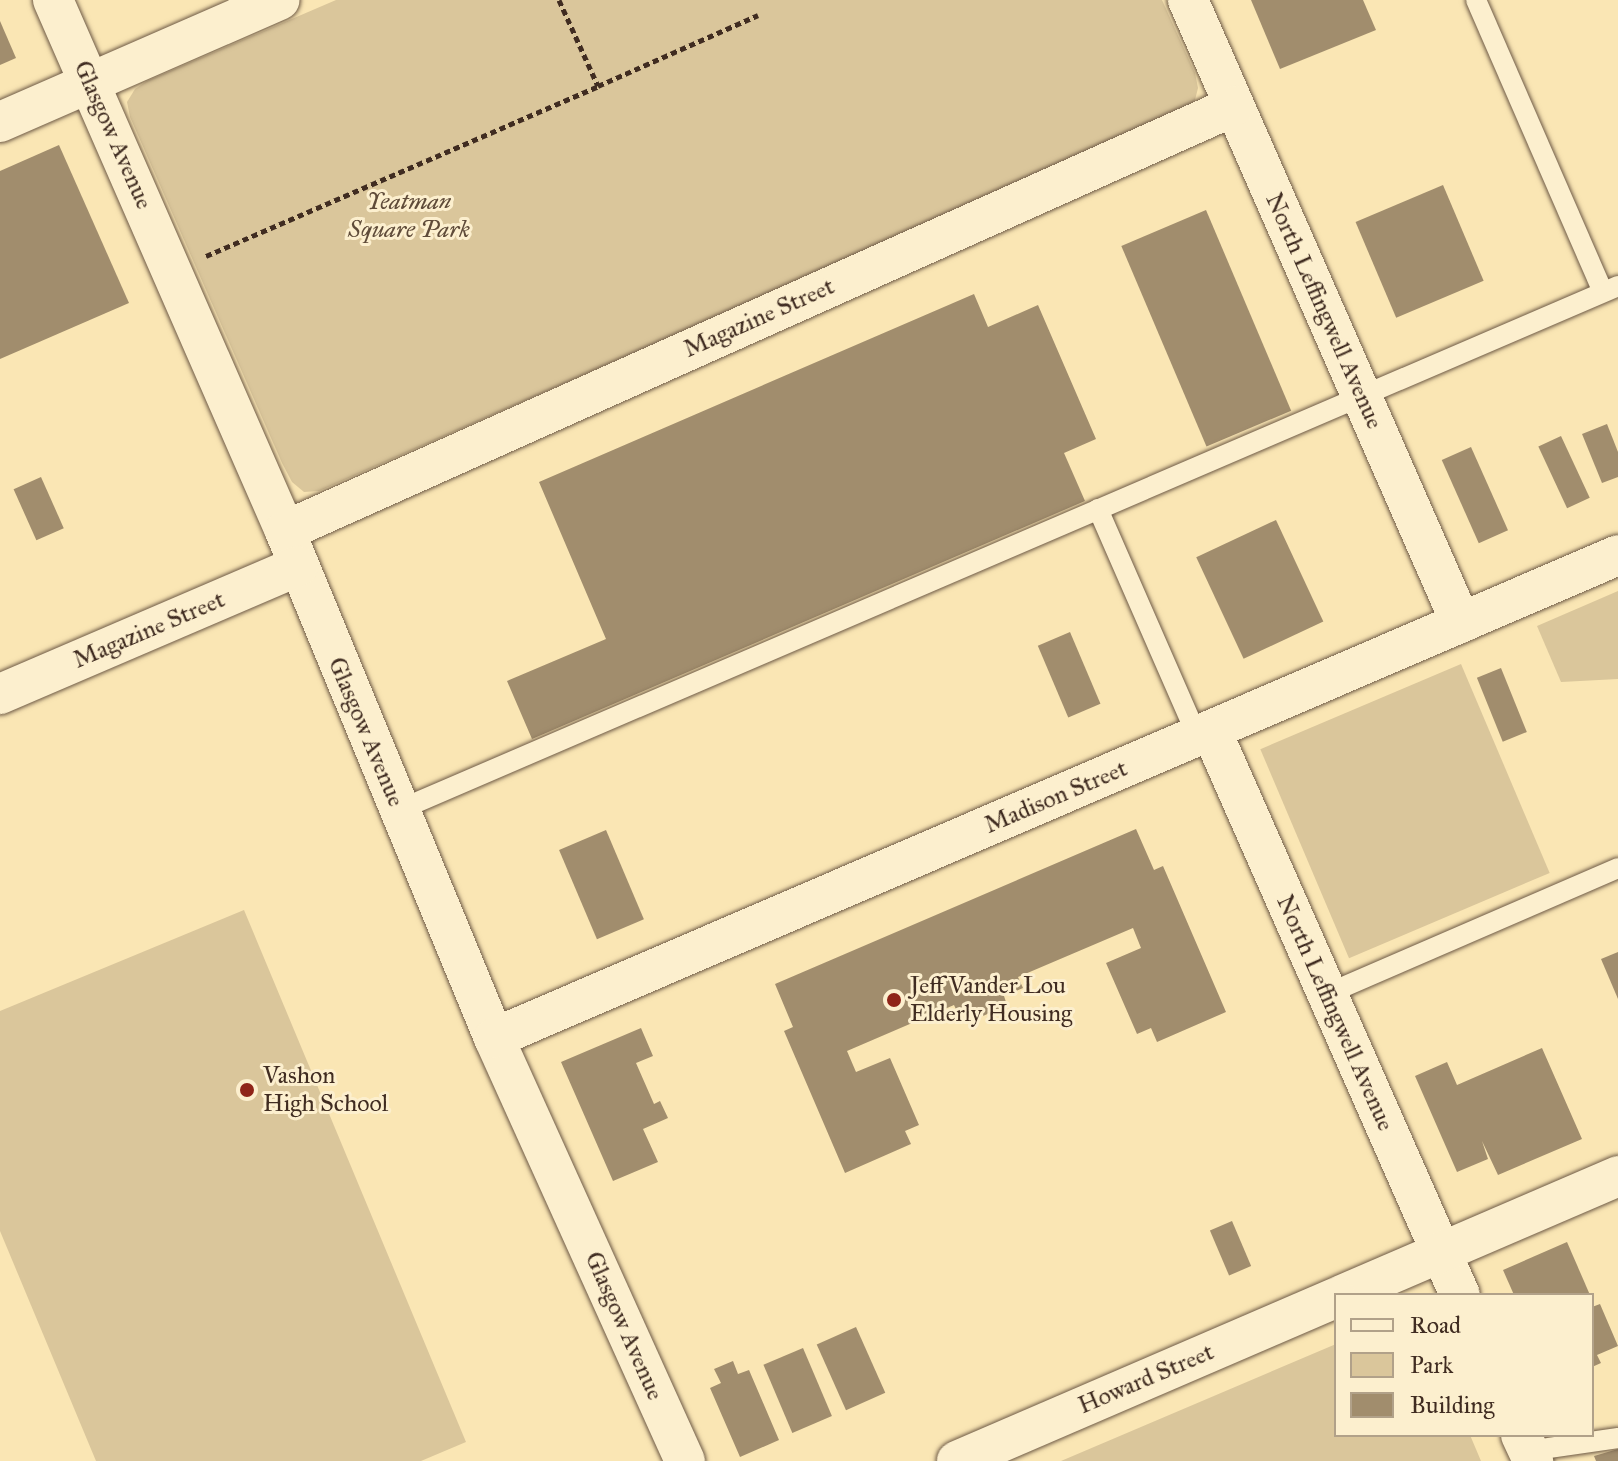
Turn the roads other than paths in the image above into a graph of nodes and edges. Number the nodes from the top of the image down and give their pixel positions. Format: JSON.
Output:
{"nodes":[{"id":1,"x":53,"y":0,"type":"edge"},
{"id":2,"x":279,"y":0,"type":"edge"},
{"id":3,"x":1188,"y":0,"type":"edge"},
{"id":4,"x":1476,"y":0,"type":"edge"},
{"id":5,"x":90,"y":83,"type":"junction"},
{"id":6,"x":1234,"y":106,"type":"junction"},
{"id":7,"x":0,"y":122,"type":"edge"},
{"id":8,"x":1610,"y":289,"type":"edge"},
{"id":9,"x":1361,"y":396,"type":"junction"},
{"id":10,"x":1098,"y":509,"type":"junction"},
{"id":11,"x":291,"y":548,"type":"junction"},
{"id":12,"x":1618,"y":555,"type":"edge"},
{"id":13,"x":1461,"y":623,"type":"junction"},
{"id":14,"x":0,"y":694,"type":"edge"},
{"id":15,"x":1204,"y":733,"type":"junction"},
{"id":16,"x":399,"y":810,"type":"junction"},
{"id":17,"x":1618,"y":868,"type":"edge"},
{"id":18,"x":1327,"y":994,"type":"junction"},
{"id":19,"x":494,"y":1038,"type":"junction"},
{"id":20,"x":1618,"y":1176,"type":"edge"},
{"id":21,"x":1441,"y":1252,"type":"junction"},
{"id":22,"x":1347,"y":1293,"type":"edge"},
{"id":23,"x":1459,"y":1293,"type":"edge"},
{"id":24,"x":1334,"y":1299,"type":"edge"},
{"id":25,"x":1618,"y":1438,"type":"edge"},
{"id":26,"x":1527,"y":1449,"type":"edge"},
{"id":27,"x":685,"y":1461,"type":"edge"},
{"id":28,"x":957,"y":1461,"type":"edge"}],
"edges":[{"from":1,"to":5,"type":"street","name":"Glasgow Avenue"},
{"from":2,"to":5,"type":"street"},
{"from":3,"to":6,"type":"street","name":"North Leffingwell Avenue"},
{"from":4,"to":8,"type":"lane"},
{"from":5,"to":7,"type":"street"},
{"from":5,"to":11,"type":"street","name":"Glasgow Avenue"},
{"from":6,"to":9,"type":"street","name":"North Leffingwell Avenue"},
{"from":6,"to":11,"type":"street","name":"Magazine Street"},
{"from":8,"to":9,"type":"lane"},
{"from":9,"to":10,"type":"lane"},
{"from":9,"to":13,"type":"street","name":"North Leffingwell Avenue"},
{"from":10,"to":15,"type":"lane"},
{"from":10,"to":16,"type":"lane"},
{"from":11,"to":14,"type":"street","name":"Magazine Street"},
{"from":11,"to":16,"type":"street","name":"Glasgow Avenue"},
{"from":12,"to":13,"type":"street","name":"Madison Street"},
{"from":13,"to":15,"type":"street","name":"Madison Street"},
{"from":15,"to":18,"type":"street","name":"North Leffingwell Avenue"},
{"from":15,"to":19,"type":"street","name":"Madison Street"},
{"from":16,"to":19,"type":"street","name":"Glasgow Avenue"},
{"from":17,"to":18,"type":"lane"},
{"from":18,"to":21,"type":"street","name":"North Leffingwell Avenue"},
{"from":19,"to":27,"type":"street","name":"Glasgow Avenue"},
{"from":20,"to":21,"type":"street"},
{"from":21,"to":22,"type":"street"},
{"from":21,"to":23,"type":"street","name":"North Leffingwell Avenue"},
{"from":24,"to":28,"type":"street","name":"Howard Street"},
{"from":25,"to":26,"type":"lane"}]}
